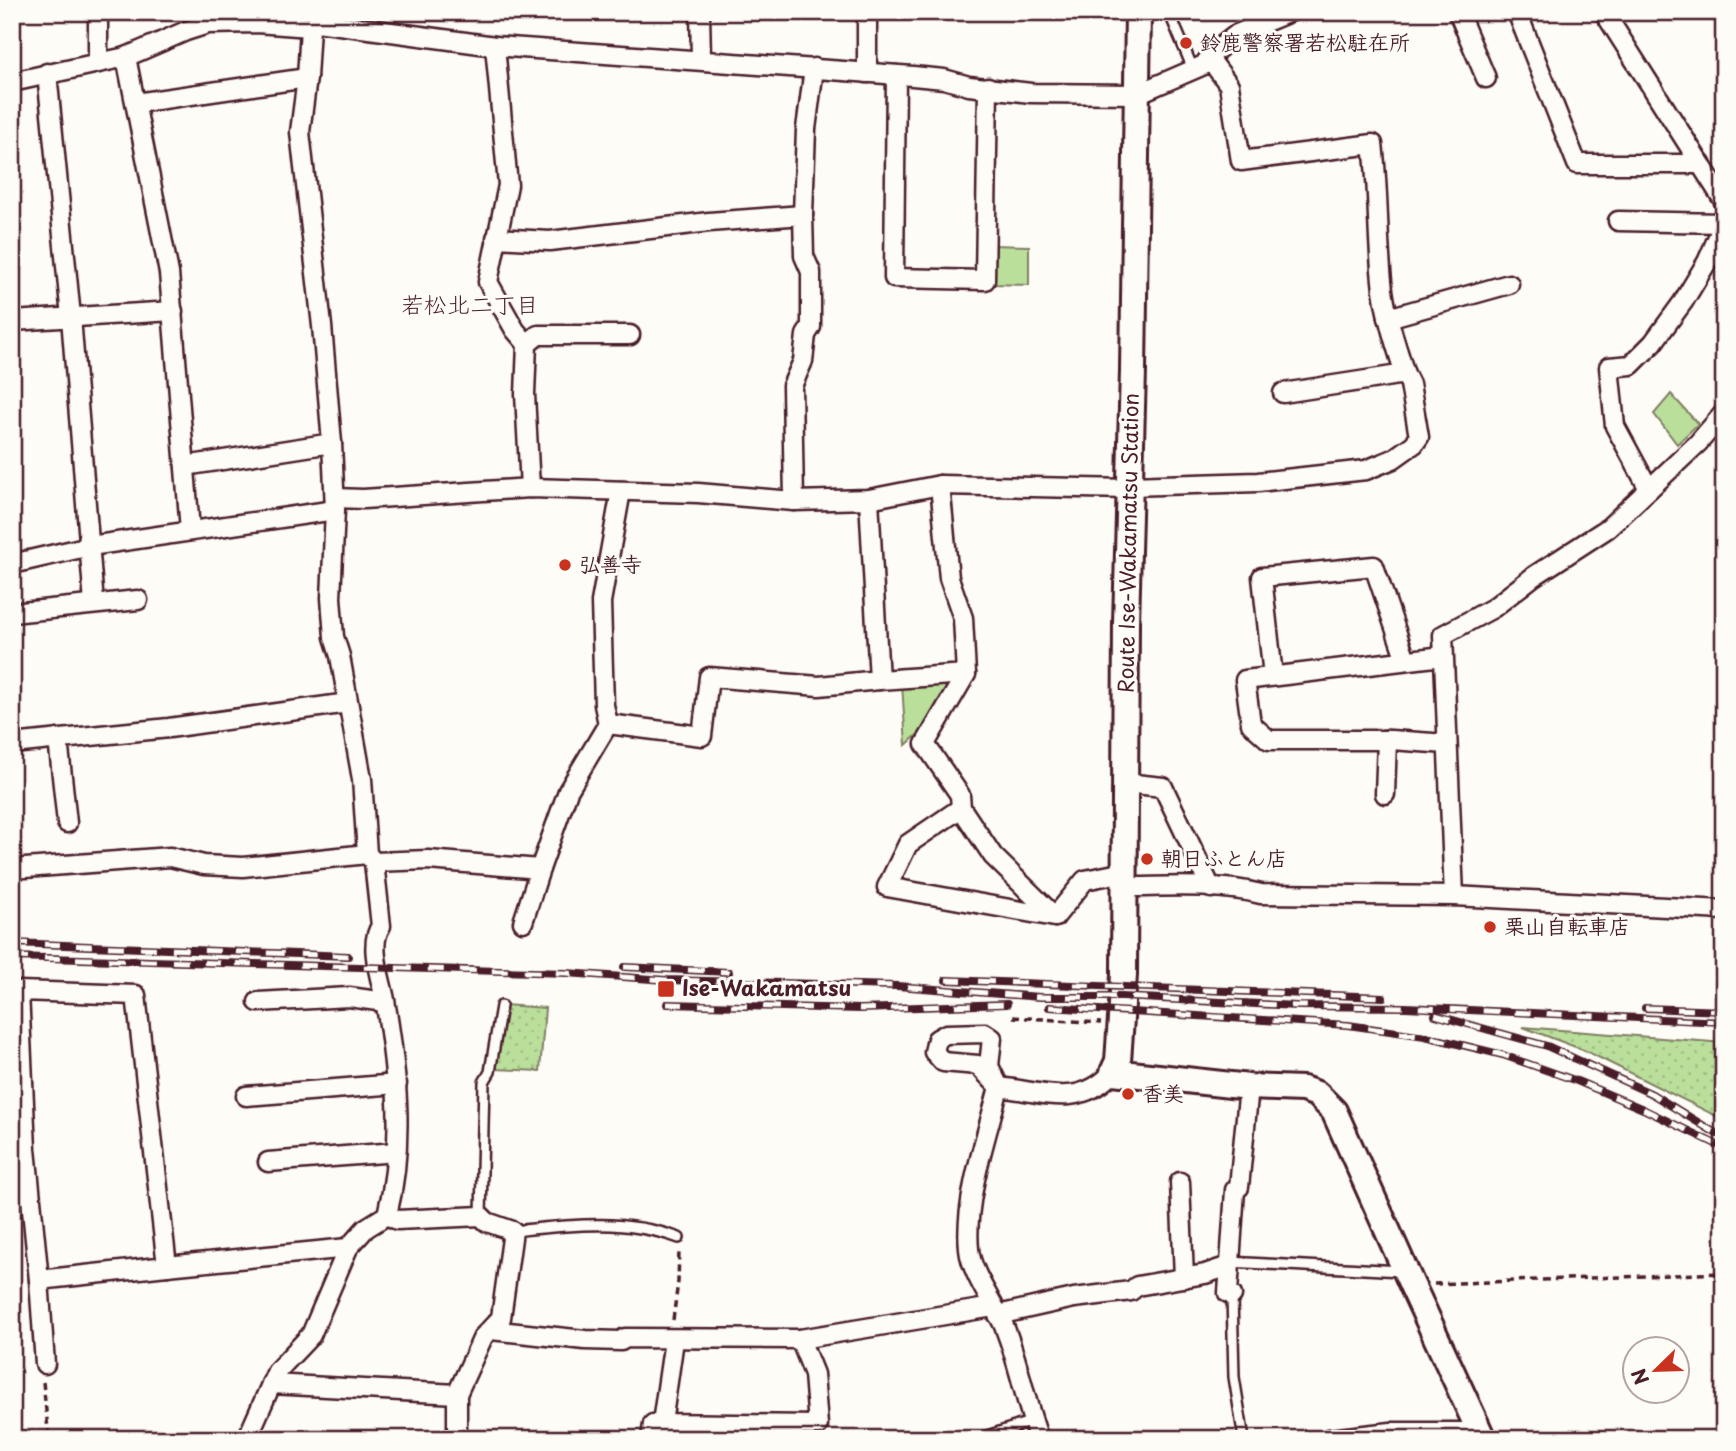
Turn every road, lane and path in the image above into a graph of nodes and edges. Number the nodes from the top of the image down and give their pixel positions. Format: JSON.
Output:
{"nodes":[{"id":1,"x":98,"y":12,"type":"edge"},
{"id":2,"x":700,"y":12,"type":"edge"},
{"id":3,"x":867,"y":12,"type":"edge"},
{"id":4,"x":1138,"y":12,"type":"edge"},
{"id":5,"x":1173,"y":12,"type":"edge"},
{"id":6,"x":1290,"y":12,"type":"edge"},
{"id":7,"x":1458,"y":12,"type":"edge"},
{"id":8,"x":1517,"y":12,"type":"edge"},
{"id":9,"x":1604,"y":12,"type":"edge"},
{"id":10,"x":299,"y":22,"type":"edge"},
{"id":11,"x":495,"y":46,"type":"junction"},
{"id":12,"x":126,"y":57,"type":"junction"},
{"id":13,"x":1209,"y":58,"type":"junction"},
{"id":14,"x":701,"y":59,"type":"junction"},
{"id":15,"x":98,"y":61,"type":"junction"},
{"id":16,"x":814,"y":68,"type":"junction"},
{"id":17,"x":1193,"y":69,"type":"junction"},
{"id":18,"x":867,"y":73,"type":"junction"},
{"id":19,"x":47,"y":74,"type":"junction"},
{"id":20,"x":896,"y":75,"type":"junction"},
{"id":21,"x":307,"y":78,"type":"junction"},
{"id":22,"x":1486,"y":78,"type":"dead end"},
{"id":23,"x":12,"y":82,"type":"edge"},
{"id":24,"x":988,"y":87,"type":"junction"},
{"id":25,"x":1136,"y":94,"type":"junction"},
{"id":26,"x":136,"y":103,"type":"junction"},
{"id":27,"x":1701,"y":164,"type":"junction"},
{"id":28,"x":1724,"y":201,"type":"edge"},
{"id":29,"x":803,"y":215,"type":"junction"},
{"id":30,"x":1618,"y":221,"type":"dead end"},
{"id":31,"x":1724,"y":223,"type":"edge"},
{"id":32,"x":496,"y":238,"type":"junction"},
{"id":33,"x":1509,"y":284,"type":"dead end"},
{"id":34,"x":173,"y":311,"type":"junction"},
{"id":35,"x":71,"y":317,"type":"junction"},
{"id":36,"x":1388,"y":318,"type":"junction"},
{"id":37,"x":12,"y":321,"type":"edge"},
{"id":38,"x":630,"y":335,"type":"dead end"},
{"id":39,"x":527,"y":344,"type":"junction"},
{"id":40,"x":1405,"y":374,"type":"junction"},
{"id":41,"x":1283,"y":393,"type":"dead end"},
{"id":42,"x":1724,"y":413,"type":"edge"},
{"id":43,"x":332,"y":443,"type":"junction"},
{"id":44,"x":185,"y":466,"type":"junction"},
{"id":45,"x":940,"y":485,"type":"junction"},
{"id":46,"x":1129,"y":487,"type":"junction"},
{"id":47,"x":530,"y":488,"type":"junction"},
{"id":48,"x":1649,"y":489,"type":"junction"},
{"id":49,"x":621,"y":491,"type":"junction"},
{"id":50,"x":869,"y":499,"type":"junction"},
{"id":51,"x":794,"y":501,"type":"junction"},
{"id":52,"x":335,"y":504,"type":"junction"},
{"id":53,"x":190,"y":530,"type":"junction"},
{"id":54,"x":90,"y":546,"type":"junction"},
{"id":55,"x":12,"y":564,"type":"edge"},
{"id":56,"x":138,"y":600,"type":"dead end"},
{"id":57,"x":94,"y":604,"type":"junction"},
{"id":58,"x":12,"y":612,"type":"edge"},
{"id":59,"x":1443,"y":656,"type":"junction"},
{"id":60,"x":1406,"y":660,"type":"junction"},
{"id":61,"x":966,"y":674,"type":"junction"},
{"id":62,"x":1273,"y":676,"type":"junction"},
{"id":63,"x":879,"y":680,"type":"junction"},
{"id":64,"x":348,"y":703,"type":"junction"},
{"id":65,"x":608,"y":724,"type":"junction"},
{"id":66,"x":58,"y":739,"type":"junction"},
{"id":67,"x":1387,"y":740,"type":"junction"},
{"id":68,"x":12,"y":744,"type":"edge"},
{"id":69,"x":1447,"y":744,"type":"junction"},
{"id":70,"x":1125,"y":783,"type":"junction"},
{"id":71,"x":1385,"y":794,"type":"dead end"},
{"id":72,"x":961,"y":808,"type":"junction"},
{"id":73,"x":67,"y":823,"type":"dead end"},
{"id":74,"x":371,"y":858,"type":"junction"},
{"id":75,"x":12,"y":869,"type":"edge"},
{"id":76,"x":540,"y":869,"type":"junction"},
{"id":77,"x":1125,"y":879,"type":"junction"},
{"id":78,"x":1211,"y":888,"type":"junction"},
{"id":79,"x":1454,"y":895,"type":"junction"},
{"id":80,"x":1724,"y":910,"type":"edge"},
{"id":81,"x":1055,"y":917,"type":"junction"},
{"id":82,"x":523,"y":922,"type":"dead end"},
{"id":83,"x":258,"y":1002,"type":"dead end"},
{"id":84,"x":385,"y":1002,"type":"junction"},
{"id":85,"x":501,"y":1006,"type":"dead end"},
{"id":86,"x":1013,"y":1017,"type":"dead end"},
{"id":87,"x":1121,"y":1025,"type":"junction"},
{"id":88,"x":1113,"y":1072,"type":"junction"},
{"id":89,"x":397,"y":1084,"type":"junction"},
{"id":90,"x":1249,"y":1087,"type":"junction"},
{"id":91,"x":246,"y":1096,"type":"dead end"},
{"id":92,"x":396,"y":1153,"type":"junction"},
{"id":93,"x":268,"y":1163,"type":"dead end"},
{"id":94,"x":1180,"y":1182,"type":"dead end"},
{"id":95,"x":387,"y":1215,"type":"junction"},
{"id":96,"x":481,"y":1216,"type":"junction"},
{"id":97,"x":513,"y":1231,"type":"junction"},
{"id":98,"x":679,"y":1238,"type":"joint"},
{"id":99,"x":348,"y":1248,"type":"junction"},
{"id":100,"x":1229,"y":1264,"type":"junction"},
{"id":101,"x":167,"y":1266,"type":"junction"},
{"id":102,"x":1724,"y":1273,"type":"edge"},
{"id":103,"x":1408,"y":1277,"type":"junction"},
{"id":104,"x":1184,"y":1278,"type":"junction"},
{"id":105,"x":39,"y":1280,"type":"junction"},
{"id":106,"x":1232,"y":1295,"type":"joint"},
{"id":107,"x":995,"y":1311,"type":"junction"},
{"id":108,"x":491,"y":1330,"type":"junction"},
{"id":109,"x":800,"y":1339,"type":"junction"},
{"id":110,"x":672,"y":1340,"type":"junction"},
{"id":111,"x":45,"y":1364,"type":"joint"},
{"id":112,"x":271,"y":1384,"type":"junction"},
{"id":113,"x":457,"y":1394,"type":"junction"},
{"id":114,"x":1032,"y":1421,"type":"junction"},
{"id":115,"x":662,"y":1423,"type":"junction"},
{"id":116,"x":1482,"y":1436,"type":"edge"},
{"id":117,"x":48,"y":1439,"type":"edge"},
{"id":118,"x":247,"y":1439,"type":"edge"},
{"id":119,"x":457,"y":1439,"type":"edge"},
{"id":120,"x":651,"y":1439,"type":"edge"},
{"id":121,"x":978,"y":1439,"type":"edge"},
{"id":122,"x":1039,"y":1439,"type":"edge"},
{"id":123,"x":1244,"y":1439,"type":"edge"},
{"id":124,"x":1329,"y":1439,"type":"edge"}],
"edges":[{"from":1,"to":15,"type":"street"},
{"from":2,"to":14,"type":"street"},
{"from":3,"to":18,"type":"street"},
{"from":4,"to":25,"type":"main road","name":"Route Ise-Wakamatsu Station"},
{"from":5,"to":17,"type":"lane"},
{"from":6,"to":13,"type":"street"},
{"from":7,"to":22,"type":"street"},
{"from":8,"to":27,"type":"street"},
{"from":9,"to":27,"type":"street"},
{"from":10,"to":11,"type":"street"},
{"from":10,"to":12,"type":"street"},
{"from":10,"to":21,"type":"street"},
{"from":11,"to":14,"type":"street"},
{"from":11,"to":32,"type":"street"},
{"from":12,"to":15,"type":"street"},
{"from":12,"to":26,"type":"street"},
{"from":13,"to":17,"type":"street"},
{"from":13,"to":36,"type":"street"},
{"from":14,"to":16,"type":"street"},
{"from":15,"to":19,"type":"street"},
{"from":16,"to":18,"type":"street"},
{"from":16,"to":29,"type":"street"},
{"from":17,"to":25,"type":"street"},
{"from":18,"to":20,"type":"street"},
{"from":19,"to":23,"type":"street"},
{"from":19,"to":35,"type":"street"},
{"from":20,"to":24,"type":"street"},
{"from":20,"to":24,"type":"street"},
{"from":21,"to":26,"type":"street"},
{"from":21,"to":43,"type":"street"},
{"from":24,"to":25,"type":"street"},
{"from":25,"to":46,"type":"main road","name":"Route Ise-Wakamatsu Station"},
{"from":26,"to":34,"type":"street"},
{"from":27,"to":28,"type":"street"},
{"from":29,"to":32,"type":"street"},
{"from":29,"to":51,"type":"street"},
{"from":30,"to":31,"type":"street"},
{"from":31,"to":48,"type":"street"},
{"from":32,"to":39,"type":"street"},
{"from":33,"to":36,"type":"street"},
{"from":34,"to":35,"type":"street"},
{"from":34,"to":44,"type":"street"},
{"from":35,"to":37,"type":"street"},
{"from":35,"to":54,"type":"street"},
{"from":36,"to":40,"type":"street"},
{"from":38,"to":39,"type":"street"},
{"from":39,"to":47,"type":"street"},
{"from":40,"to":41,"type":"street"},
{"from":40,"to":46,"type":"street"},
{"from":42,"to":48,"type":"street"},
{"from":43,"to":44,"type":"street"},
{"from":43,"to":52,"type":"street"},
{"from":44,"to":53,"type":"street"},
{"from":45,"to":46,"type":"street"},
{"from":45,"to":50,"type":"street"},
{"from":45,"to":61,"type":"street"},
{"from":46,"to":70,"type":"main road","name":"Route Ise-Wakamatsu Station"},
{"from":47,"to":49,"type":"street"},
{"from":47,"to":52,"type":"street"},
{"from":48,"to":59,"type":"street"},
{"from":49,"to":51,"type":"street"},
{"from":49,"to":65,"type":"street"},
{"from":50,"to":51,"type":"street"},
{"from":50,"to":63,"type":"street"},
{"from":52,"to":53,"type":"street"},
{"from":52,"to":64,"type":"street"},
{"from":53,"to":54,"type":"street"},
{"from":54,"to":55,"type":"street"},
{"from":54,"to":57,"type":"street"},
{"from":56,"to":57,"type":"street"},
{"from":57,"to":58,"type":"street"},
{"from":59,"to":60,"type":"street"},
{"from":59,"to":69,"type":"street"},
{"from":60,"to":62,"type":"street"},
{"from":60,"to":62,"type":"street"},
{"from":61,"to":63,"type":"street"},
{"from":61,"to":72,"type":"street"},
{"from":62,"to":67,"type":"street"},
{"from":63,"to":65,"type":"street"},
{"from":64,"to":66,"type":"street"},
{"from":64,"to":74,"type":"street"},
{"from":65,"to":76,"type":"street"},
{"from":66,"to":68,"type":"street"},
{"from":66,"to":73,"type":"street"},
{"from":67,"to":69,"type":"street"},
{"from":67,"to":71,"type":"street"},
{"from":69,"to":79,"type":"street"},
{"from":70,"to":77,"type":"main road","name":"Route Ise-Wakamatsu Station"},
{"from":70,"to":78,"type":"street"},
{"from":72,"to":81,"type":"street"},
{"from":72,"to":81,"type":"street"},
{"from":74,"to":75,"type":"street"},
{"from":74,"to":76,"type":"street"},
{"from":74,"to":84,"type":"street"},
{"from":76,"to":82,"type":"street"},
{"from":77,"to":78,"type":"street"},
{"from":77,"to":81,"type":"street"},
{"from":77,"to":87,"type":"main road","name":"Route Ise-Wakamatsu Station"},
{"from":78,"to":79,"type":"street"},
{"from":79,"to":80,"type":"street"},
{"from":83,"to":84,"type":"street"},
{"from":84,"to":89,"type":"street"},
{"from":85,"to":96,"type":"lane"},
{"from":86,"to":87,"type":"path"},
{"from":87,"to":88,"type":"main road","name":"Route Ise-Wakamatsu Station"},
{"from":88,"to":90,"type":"main road"},
{"from":88,"to":107,"type":"street"},
{"from":89,"to":91,"type":"street"},
{"from":89,"to":92,"type":"street"},
{"from":90,"to":100,"type":"street"},
{"from":90,"to":103,"type":"main road"},
{"from":92,"to":93,"type":"street"},
{"from":92,"to":95,"type":"street"},
{"from":94,"to":104,"type":"street"},
{"from":95,"to":96,"type":"street"},
{"from":95,"to":99,"type":"street"},
{"from":96,"to":97,"type":"street"},
{"from":97,"to":98,"type":"lane"},
{"from":97,"to":108,"type":"street"},
{"from":98,"to":110,"type":"path"},
{"from":99,"to":101,"type":"street"},
{"from":99,"to":112,"type":"street"},
{"from":100,"to":103,"type":"lane"},
{"from":100,"to":104,"type":"street"},
{"from":100,"to":106,"type":"street"},
{"from":101,"to":105,"type":"street"},
{"from":101,"to":105,"type":"street"},
{"from":102,"to":103,"type":"path"},
{"from":103,"to":116,"type":"main road"},
{"from":104,"to":107,"type":"street"},
{"from":105,"to":111,"type":"street"},
{"from":106,"to":123,"type":"lane"},
{"from":107,"to":109,"type":"street"},
{"from":107,"to":114,"type":"street"},
{"from":108,"to":110,"type":"street"},
{"from":108,"to":113,"type":"street"},
{"from":109,"to":110,"type":"street"},
{"from":109,"to":115,"type":"street"},
{"from":110,"to":115,"type":"street"},
{"from":111,"to":117,"type":"path"},
{"from":112,"to":113,"type":"street"},
{"from":112,"to":118,"type":"street"},
{"from":113,"to":119,"type":"street"},
{"from":114,"to":121,"type":"lane"},
{"from":114,"to":122,"type":"street"},
{"from":115,"to":120,"type":"street"},
{"from":116,"to":124,"type":"street"}]}
